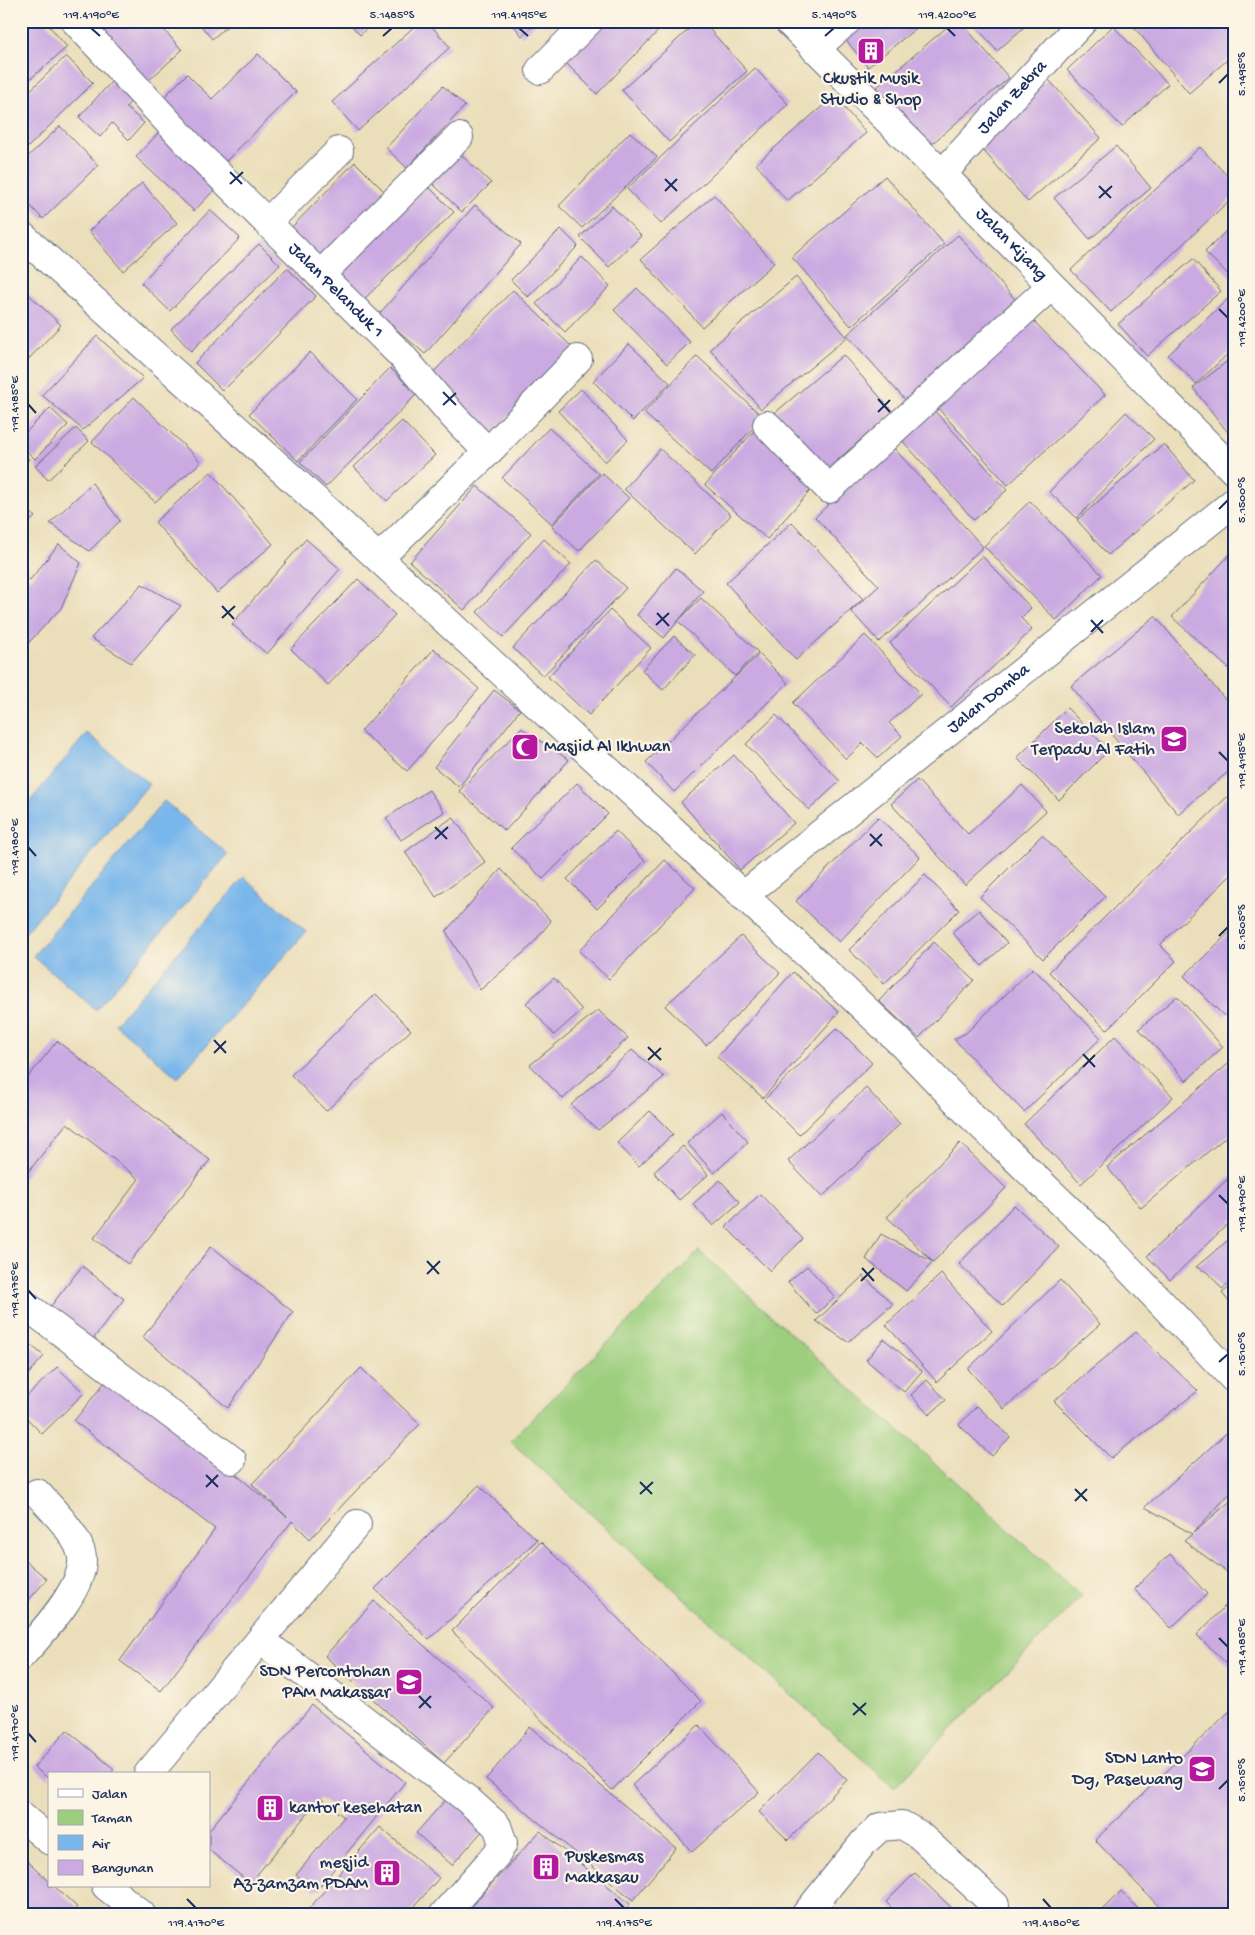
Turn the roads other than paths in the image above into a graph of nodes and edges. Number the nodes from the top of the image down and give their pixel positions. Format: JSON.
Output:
{"nodes":[{"id":1,"x":75,"y":21,"type":"edge"},
{"id":2,"x":589,"y":21,"type":"edge"},
{"id":3,"x":788,"y":21,"type":"edge"},
{"id":4,"x":847,"y":21,"type":"edge"},
{"id":5,"x":1083,"y":21,"type":"edge"},
{"id":6,"x":816,"y":50,"type":"junction"},
{"id":7,"x":540,"y":70,"type":"dead end"},
{"id":8,"x":459,"y":137,"type":"dead end"},
{"id":9,"x":339,"y":151,"type":"dead end"},
{"id":10,"x":942,"y":174,"type":"junction"},
{"id":11,"x":268,"y":222,"type":"junction"},
{"id":12,"x":21,"y":235,"type":"edge"},
{"id":13,"x":320,"y":275,"type":"junction"},
{"id":14,"x":1051,"y":286,"type":"junction"},
{"id":15,"x":578,"y":359,"type":"dead end"},
{"id":16,"x":767,"y":425,"type":"dead end"},
{"id":17,"x":488,"y":452,"type":"junction"},
{"id":18,"x":1234,"y":471,"type":"edge"},
{"id":19,"x":1234,"y":502,"type":"edge"},
{"id":20,"x":379,"y":558,"type":"junction"},
{"id":21,"x":743,"y":896,"type":"junction"},
{"id":22,"x":21,"y":1302,"type":"edge"},
{"id":23,"x":1234,"y":1379,"type":"edge"},
{"id":24,"x":232,"y":1460,"type":"dead end"},
{"id":25,"x":37,"y":1493,"type":"dead end"},
{"id":26,"x":357,"y":1524,"type":"dead end"},
{"id":27,"x":261,"y":1640,"type":"junction"},
{"id":28,"x":21,"y":1656,"type":"edge"},
{"id":29,"x":150,"y":1772,"type":"edge"},
{"id":30,"x":21,"y":1816,"type":"edge"},
{"id":31,"x":48,"y":1839,"type":"edge"},
{"id":32,"x":108,"y":1888,"type":"edge"},
{"id":33,"x":995,"y":1905,"type":"dead end"},
{"id":34,"x":141,"y":1914,"type":"edge"},
{"id":35,"x":444,"y":1914,"type":"edge"},
{"id":36,"x":806,"y":1914,"type":"edge"}],
"edges":[{"from":1,"to":11,"type":"street","name":"Jalan Pelanduk 1"},
{"from":2,"to":7,"type":"street"},
{"from":3,"to":6,"type":"street","name":"Jalan Kijang"},
{"from":4,"to":6,"type":"street"},
{"from":5,"to":10,"type":"street","name":"Jalan Zebra"},
{"from":6,"to":10,"type":"street","name":"Jalan Kijang"},
{"from":8,"to":13,"type":"street"},
{"from":9,"to":11,"type":"street"},
{"from":10,"to":14,"type":"street","name":"Jalan Kijang"},
{"from":11,"to":13,"type":"street","name":"Jalan Pelanduk 1"},
{"from":12,"to":20,"type":"street"},
{"from":13,"to":17,"type":"street","name":"Jalan Pelanduk 1"},
{"from":14,"to":16,"type":"street"},
{"from":14,"to":18,"type":"street","name":"Jalan Kijang"},
{"from":15,"to":17,"type":"street"},
{"from":17,"to":20,"type":"street"},
{"from":19,"to":21,"type":"street","name":"Jalan Domba"},
{"from":20,"to":21,"type":"street"},
{"from":21,"to":23,"type":"street"},
{"from":22,"to":24,"type":"street"},
{"from":25,"to":28,"type":"street"},
{"from":26,"to":27,"type":"street"},
{"from":27,"to":29,"type":"street"},
{"from":27,"to":35,"type":"street"},
{"from":30,"to":31,"type":"street"},
{"from":32,"to":34,"type":"street"},
{"from":33,"to":36,"type":"street"}]}
